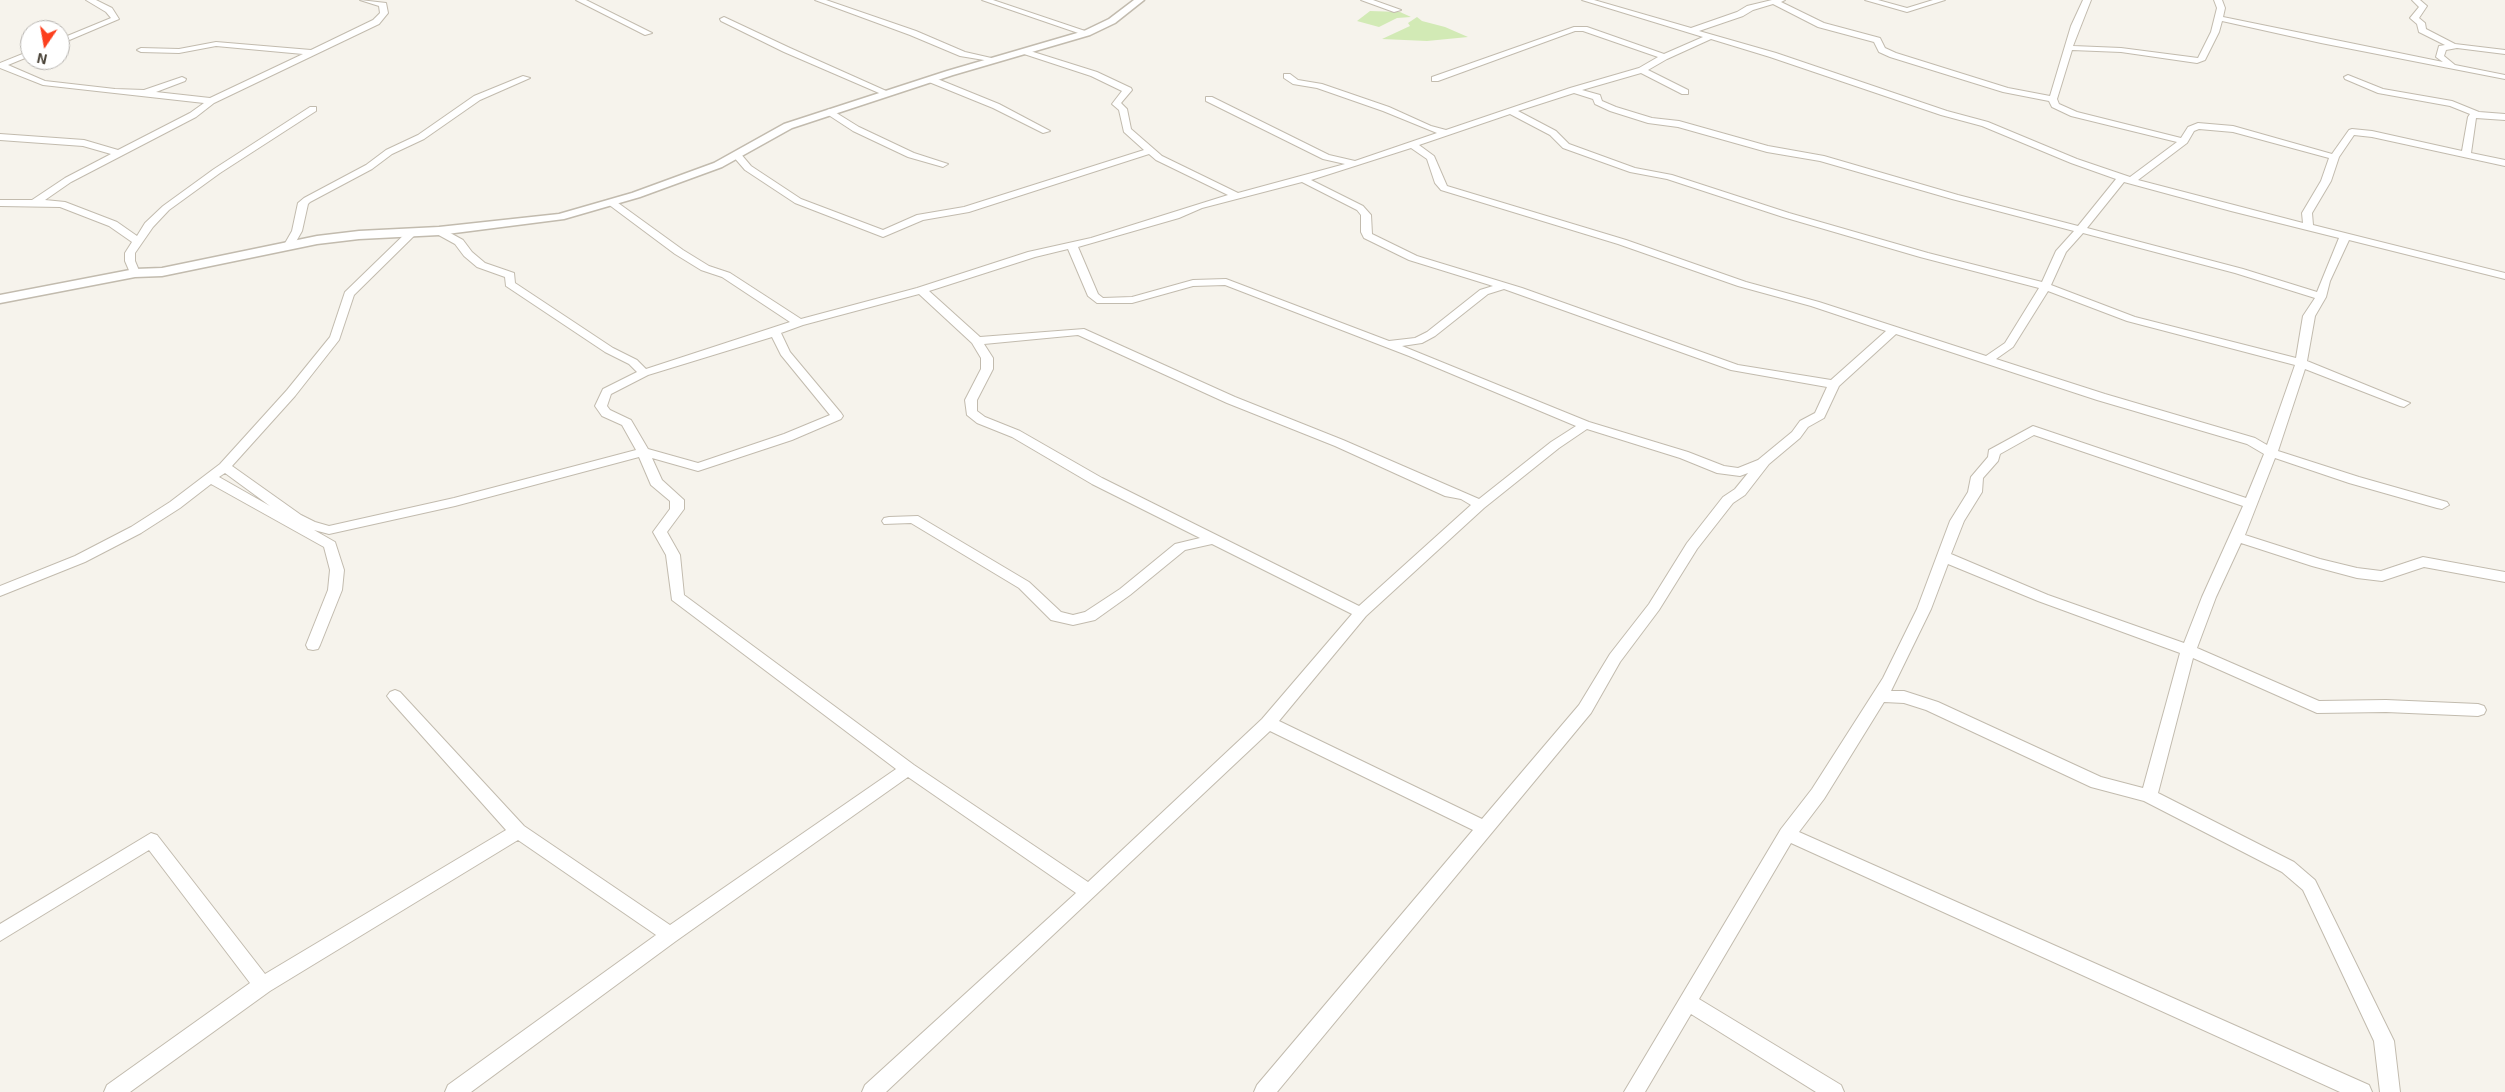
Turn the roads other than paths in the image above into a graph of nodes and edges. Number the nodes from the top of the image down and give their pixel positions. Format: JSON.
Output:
{"nodes":[{"id":1,"x":90,"y":0,"type":"edge"},
{"id":2,"x":364,"y":0,"type":"edge"},
{"id":3,"x":580,"y":0,"type":"edge"},
{"id":4,"x":819,"y":0,"type":"edge"},
{"id":5,"x":986,"y":0,"type":"edge"},
{"id":6,"x":1140,"y":0,"type":"edge"},
{"id":7,"x":1365,"y":0,"type":"edge"},
{"id":8,"x":1586,"y":0,"type":"edge"},
{"id":9,"x":1869,"y":0,"type":"edge"},
{"id":10,"x":1941,"y":0,"type":"edge"},
{"id":11,"x":2087,"y":0,"type":"edge"},
{"id":12,"x":2218,"y":0,"type":"edge"},
{"id":13,"x":2416,"y":0,"type":"edge"},
{"id":14,"x":1777,"y":1,"type":"edge"},
{"id":15,"x":1397,"y":10,"type":"dead end"},
{"id":16,"x":2218,"y":18,"type":"junction"},
{"id":17,"x":724,"y":19,"type":"dead end"},
{"id":18,"x":1691,"y":31,"type":"junction"},
{"id":19,"x":648,"y":33,"type":"dead end"},
{"id":20,"x":1087,"y":33,"type":"junction"},
{"id":21,"x":1709,"y":37,"type":"junction"},
{"id":22,"x":70,"y":38,"type":"edge"},
{"id":23,"x":2453,"y":46,"type":"junction"},
{"id":24,"x":2069,"y":48,"type":"junction"},
{"id":25,"x":140,"y":50,"type":"dead end"},
{"id":26,"x":309,"y":52,"type":"junction"},
{"id":27,"x":1027,"y":52,"type":"junction"},
{"id":28,"x":2505,"y":52,"type":"edge"},
{"id":29,"x":20,"y":57,"type":"edge"},
{"id":30,"x":1664,"y":57,"type":"junction"},
{"id":31,"x":996,"y":60,"type":"junction"},
{"id":32,"x":1,"y":65,"type":"edge"},
{"id":33,"x":2456,"y":66,"type":"junction"},
{"id":34,"x":1642,"y":70,"type":"junction"},
{"id":35,"x":1287,"y":76,"type":"dead end"},
{"id":36,"x":2505,"y":76,"type":"edge"},
{"id":37,"x":2348,"y":77,"type":"dead end"},
{"id":38,"x":526,"y":78,"type":"dead end"},
{"id":39,"x":182,"y":79,"type":"dead end"},
{"id":40,"x":1435,"y":79,"type":"dead end"},
{"id":41,"x":932,"y":80,"type":"junction"},
{"id":42,"x":1573,"y":90,"type":"junction"},
{"id":43,"x":1686,"y":92,"type":"dead end"},
{"id":44,"x":145,"y":93,"type":"junction"},
{"id":45,"x":889,"y":94,"type":"junction"},
{"id":46,"x":1209,"y":99,"type":"dead end"},
{"id":47,"x":2052,"y":99,"type":"junction"},
{"id":48,"x":211,"y":101,"type":"junction"},
{"id":49,"x":313,"y":109,"type":"dead end"},
{"id":50,"x":1511,"y":111,"type":"junction"},
{"id":51,"x":830,"y":112,"type":"junction"},
{"id":52,"x":2477,"y":114,"type":"junction"},
{"id":53,"x":2505,"y":117,"type":"edge"},
{"id":54,"x":1046,"y":131,"type":"dead end"},
{"id":55,"x":1447,"y":133,"type":"junction"},
{"id":56,"x":0,"y":137,"type":"edge"},
{"id":57,"x":2184,"y":141,"type":"junction"},
{"id":58,"x":1413,"y":145,"type":"junction"},
{"id":59,"x":1149,"y":150,"type":"junction"},
{"id":60,"x":120,"y":154,"type":"junction"},
{"id":61,"x":2466,"y":154,"type":"junction"},
{"id":62,"x":737,"y":155,"type":"junction"},
{"id":63,"x":2334,"y":157,"type":"junction"},
{"id":64,"x":1353,"y":163,"type":"junction"},
{"id":65,"x":2505,"y":163,"type":"edge"},
{"id":66,"x":943,"y":164,"type":"dead end"},
{"id":67,"x":2126,"y":179,"type":"junction"},
{"id":68,"x":1305,"y":180,"type":"junction"},
{"id":69,"x":1238,"y":196,"type":"junction"},
{"id":70,"x":35,"y":202,"type":"junction"},
{"id":71,"x":611,"y":202,"type":"junction"},
{"id":72,"x":0,"y":203,"type":"edge"},
{"id":73,"x":2308,"y":228,"type":"junction"},
{"id":74,"x":2080,"y":230,"type":"junction"},
{"id":75,"x":414,"y":231,"type":"junction"},
{"id":76,"x":439,"y":231,"type":"junction"},
{"id":77,"x":2345,"y":237,"type":"junction"},
{"id":78,"x":138,"y":241,"type":"junction"},
{"id":79,"x":289,"y":245,"type":"junction"},
{"id":80,"x":1072,"y":246,"type":"junction"},
{"id":81,"x":135,"y":273,"type":"junction"},
{"id":82,"x":2505,"y":276,"type":"edge"},
{"id":83,"x":1503,"y":286,"type":"junction"},
{"id":84,"x":2045,"y":286,"type":"junction"},
{"id":85,"x":920,"y":290,"type":"junction"},
{"id":86,"x":2321,"y":297,"type":"junction"},
{"id":87,"x":0,"y":299,"type":"edge"},
{"id":88,"x":799,"y":323,"type":"junction"},
{"id":89,"x":1894,"y":330,"type":"junction"},
{"id":90,"x":775,"y":332,"type":"junction"},
{"id":91,"x":977,"y":341,"type":"junction"},
{"id":92,"x":1418,"y":341,"type":"junction"},
{"id":93,"x":1382,"y":342,"type":"junction"},
{"id":94,"x":1413,"y":354,"type":"junction"},
{"id":95,"x":1987,"y":360,"type":"junction"},
{"id":96,"x":2301,"y":363,"type":"junction"},
{"id":97,"x":644,"y":373,"type":"junction"},
{"id":98,"x":1834,"y":384,"type":"junction"},
{"id":99,"x":2404,"y":403,"type":"dead end"},
{"id":100,"x":1585,"y":425,"type":"junction"},
{"id":101,"x":2251,"y":441,"type":"joint"},
{"id":102,"x":2272,"y":446,"type":"junction"},
{"id":103,"x":643,"y":452,"type":"junction"},
{"id":104,"x":1764,"y":462,"type":"junction"},
{"id":105,"x":225,"y":467,"type":"junction"},
{"id":106,"x":1722,"y":470,"type":"junction"},
{"id":107,"x":211,"y":478,"type":"junction"},
{"id":108,"x":1740,"y":492,"type":"junction"},
{"id":109,"x":2250,"y":504,"type":"junction"},
{"id":110,"x":1479,"y":505,"type":"junction"},
{"id":111,"x":2442,"y":505,"type":"dead end"},
{"id":112,"x":889,"y":521,"type":"dead end"},
{"id":113,"x":2237,"y":537,"type":"junction"},
{"id":114,"x":1215,"y":539,"type":"junction"},
{"id":115,"x":1944,"y":557,"type":"junction"},
{"id":116,"x":2505,"y":577,"type":"edge"},
{"id":117,"x":0,"y":591,"type":"edge"},
{"id":118,"x":1362,"y":614,"type":"junction"},
{"id":119,"x":313,"y":645,"type":"dead end"},
{"id":120,"x":2190,"y":651,"type":"junction"},
{"id":121,"x":1890,"y":680,"type":"junction"},
{"id":122,"x":395,"y":696,"type":"dead end"},
{"id":123,"x":1881,"y":696,"type":"junction"},
{"id":124,"x":1904,"y":697,"type":"junction"},
{"id":125,"x":2478,"y":710,"type":"dead end"},
{"id":126,"x":1268,"y":723,"type":"junction"},
{"id":127,"x":908,"y":769,"type":"junction"},
{"id":128,"x":2149,"y":796,"type":"junction"},
{"id":129,"x":1484,"y":828,"type":"junction"},
{"id":130,"x":518,"y":831,"type":"junction"},
{"id":131,"x":1788,"y":834,"type":"junction"},
{"id":132,"x":1089,"y":892,"type":"junction"},
{"id":133,"x":0,"y":934,"type":"edge"},
{"id":134,"x":670,"y":935,"type":"junction"},
{"id":135,"x":263,"y":985,"type":"junction"},
{"id":136,"x":1688,"y":1002,"type":"junction"},
{"id":137,"x":114,"y":1092,"type":"edge"},
{"id":138,"x":455,"y":1092,"type":"edge"},
{"id":139,"x":872,"y":1092,"type":"edge"},
{"id":140,"x":1264,"y":1092,"type":"edge"},
{"id":141,"x":1634,"y":1092,"type":"edge"},
{"id":142,"x":1834,"y":1092,"type":"edge"},
{"id":143,"x":2362,"y":1092,"type":"edge"},
{"id":144,"x":2390,"y":1092,"type":"edge"}],
"edges":[{"from":1,"to":22,"type":"street"},
{"from":2,"to":26,"type":"street"},
{"from":3,"to":19,"type":"street"},
{"from":4,"to":31,"type":"street"},
{"from":5,"to":20,"type":"street"},
{"from":6,"to":20,"type":"street"},
{"from":7,"to":15,"type":"street"},
{"from":8,"to":18,"type":"street"},
{"from":9,"to":10,"type":"street"},
{"from":11,"to":24,"type":"street"},
{"from":12,"to":16,"type":"street"},
{"from":13,"to":23,"type":"street"},
{"from":14,"to":18,"type":"street"},
{"from":14,"to":47,"type":"street"},
{"from":16,"to":24,"type":"street"},
{"from":16,"to":33,"type":"street"},
{"from":17,"to":45,"type":"street"},
{"from":18,"to":21,"type":"street"},
{"from":20,"to":27,"type":"street"},
{"from":21,"to":30,"type":"street"},
{"from":21,"to":67,"type":"street"},
{"from":23,"to":28,"type":"street"},
{"from":23,"to":33,"type":"street"},
{"from":24,"to":47,"type":"street"},
{"from":25,"to":26,"type":"street"},
{"from":26,"to":48,"type":"street"},
{"from":27,"to":31,"type":"street"},
{"from":27,"to":59,"type":"street"},
{"from":29,"to":32,"type":"street"},
{"from":30,"to":34,"type":"street"},
{"from":30,"to":40,"type":"street"},
{"from":31,"to":41,"type":"street"},
{"from":32,"to":44,"type":"street"},
{"from":33,"to":36,"type":"street"},
{"from":34,"to":42,"type":"street"},
{"from":34,"to":43,"type":"street"},
{"from":35,"to":55,"type":"street"},
{"from":37,"to":52,"type":"street"},
{"from":38,"to":79,"type":"street"},
{"from":39,"to":44,"type":"street"},
{"from":41,"to":45,"type":"street"},
{"from":41,"to":54,"type":"street"},
{"from":42,"to":50,"type":"street"},
{"from":42,"to":74,"type":"street"},
{"from":44,"to":48,"type":"street"},
{"from":45,"to":51,"type":"street"},
{"from":46,"to":64,"type":"street"},
{"from":47,"to":57,"type":"street"},
{"from":48,"to":60,"type":"street"},
{"from":49,"to":78,"type":"street"},
{"from":50,"to":55,"type":"street"},
{"from":50,"to":84,"type":"street"},
{"from":51,"to":62,"type":"street"},
{"from":51,"to":66,"type":"street"},
{"from":52,"to":53,"type":"street"},
{"from":52,"to":61,"type":"street"},
{"from":55,"to":58,"type":"street"},
{"from":56,"to":60,"type":"street"},
{"from":57,"to":63,"type":"street"},
{"from":57,"to":67,"type":"street"},
{"from":58,"to":64,"type":"street"},
{"from":58,"to":89,"type":"street"},
{"from":59,"to":62,"type":"street"},
{"from":59,"to":69,"type":"street"},
{"from":60,"to":70,"type":"street"},
{"from":61,"to":63,"type":"street"},
{"from":61,"to":65,"type":"street"},
{"from":62,"to":71,"type":"street"},
{"from":63,"to":73,"type":"street"},
{"from":64,"to":68,"type":"street"},
{"from":67,"to":73,"type":"street"},
{"from":67,"to":74,"type":"street"},
{"from":68,"to":69,"type":"street"},
{"from":68,"to":83,"type":"street"},
{"from":69,"to":80,"type":"street"},
{"from":70,"to":72,"type":"street"},
{"from":70,"to":78,"type":"street"},
{"from":71,"to":76,"type":"street"},
{"from":71,"to":88,"type":"street"},
{"from":73,"to":77,"type":"street"},
{"from":74,"to":84,"type":"street"},
{"from":74,"to":86,"type":"street"},
{"from":75,"to":76,"type":"street"},
{"from":75,"to":79,"type":"street"},
{"from":75,"to":105,"type":"street"},
{"from":76,"to":97,"type":"street"},
{"from":77,"to":82,"type":"street"},
{"from":77,"to":86,"type":"street"},
{"from":78,"to":81,"type":"street"},
{"from":79,"to":81,"type":"street"},
{"from":80,"to":85,"type":"street"},
{"from":80,"to":93,"type":"street"},
{"from":81,"to":87,"type":"street"},
{"from":83,"to":92,"type":"street"},
{"from":83,"to":98,"type":"street"},
{"from":84,"to":95,"type":"street"},
{"from":84,"to":96,"type":"street"},
{"from":85,"to":88,"type":"street"},
{"from":85,"to":91,"type":"street"},
{"from":86,"to":96,"type":"street"},
{"from":88,"to":90,"type":"street"},
{"from":89,"to":95,"type":"street"},
{"from":89,"to":98,"type":"street"},
{"from":90,"to":97,"type":"street"},
{"from":90,"to":103,"type":"street"},
{"from":91,"to":110,"type":"street"},
{"from":91,"to":114,"type":"street"},
{"from":92,"to":93,"type":"street"},
{"from":92,"to":94,"type":"street"},
{"from":93,"to":94,"type":"street"},
{"from":94,"to":100,"type":"street"},
{"from":95,"to":101,"type":"street"},
{"from":96,"to":99,"type":"street"},
{"from":96,"to":102,"type":"street"},
{"from":97,"to":103,"type":"street"},
{"from":98,"to":104,"type":"street"},
{"from":100,"to":106,"type":"street"},
{"from":100,"to":110,"type":"street"},
{"from":101,"to":102,"type":"street"},
{"from":102,"to":109,"type":"street"},
{"from":102,"to":111,"type":"street"},
{"from":103,"to":105,"type":"street"},
{"from":103,"to":127,"type":"street"},
{"from":104,"to":106,"type":"street"},
{"from":104,"to":108,"type":"street"},
{"from":105,"to":107,"type":"street"},
{"from":106,"to":108,"type":"street"},
{"from":107,"to":117,"type":"street"},
{"from":107,"to":119,"type":"street"},
{"from":108,"to":129,"type":"street"},
{"from":109,"to":113,"type":"street"},
{"from":109,"to":115,"type":"street"},
{"from":110,"to":118,"type":"street"},
{"from":112,"to":114,"type":"street"},
{"from":113,"to":116,"type":"street"},
{"from":113,"to":120,"type":"street"},
{"from":114,"to":118,"type":"street"},
{"from":115,"to":120,"type":"street"},
{"from":115,"to":121,"type":"street"},
{"from":118,"to":126,"type":"street"},
{"from":120,"to":125,"type":"street"},
{"from":120,"to":128,"type":"street"},
{"from":121,"to":123,"type":"street"},
{"from":121,"to":124,"type":"street"},
{"from":122,"to":130,"type":"street"},
{"from":123,"to":124,"type":"street"},
{"from":123,"to":131,"type":"street"},
{"from":124,"to":128,"type":"street"},
{"from":126,"to":129,"type":"street"},
{"from":126,"to":132,"type":"street"},
{"from":127,"to":132,"type":"street"},
{"from":127,"to":134,"type":"street"},
{"from":128,"to":144,"type":"street"},
{"from":129,"to":140,"type":"street"},
{"from":130,"to":134,"type":"street"},
{"from":130,"to":135,"type":"street"},
{"from":131,"to":136,"type":"street"},
{"from":131,"to":143,"type":"street"},
{"from":132,"to":139,"type":"street"},
{"from":133,"to":135,"type":"street"},
{"from":134,"to":138,"type":"street"},
{"from":135,"to":137,"type":"street"},
{"from":136,"to":141,"type":"street"},
{"from":136,"to":142,"type":"street"}]}
